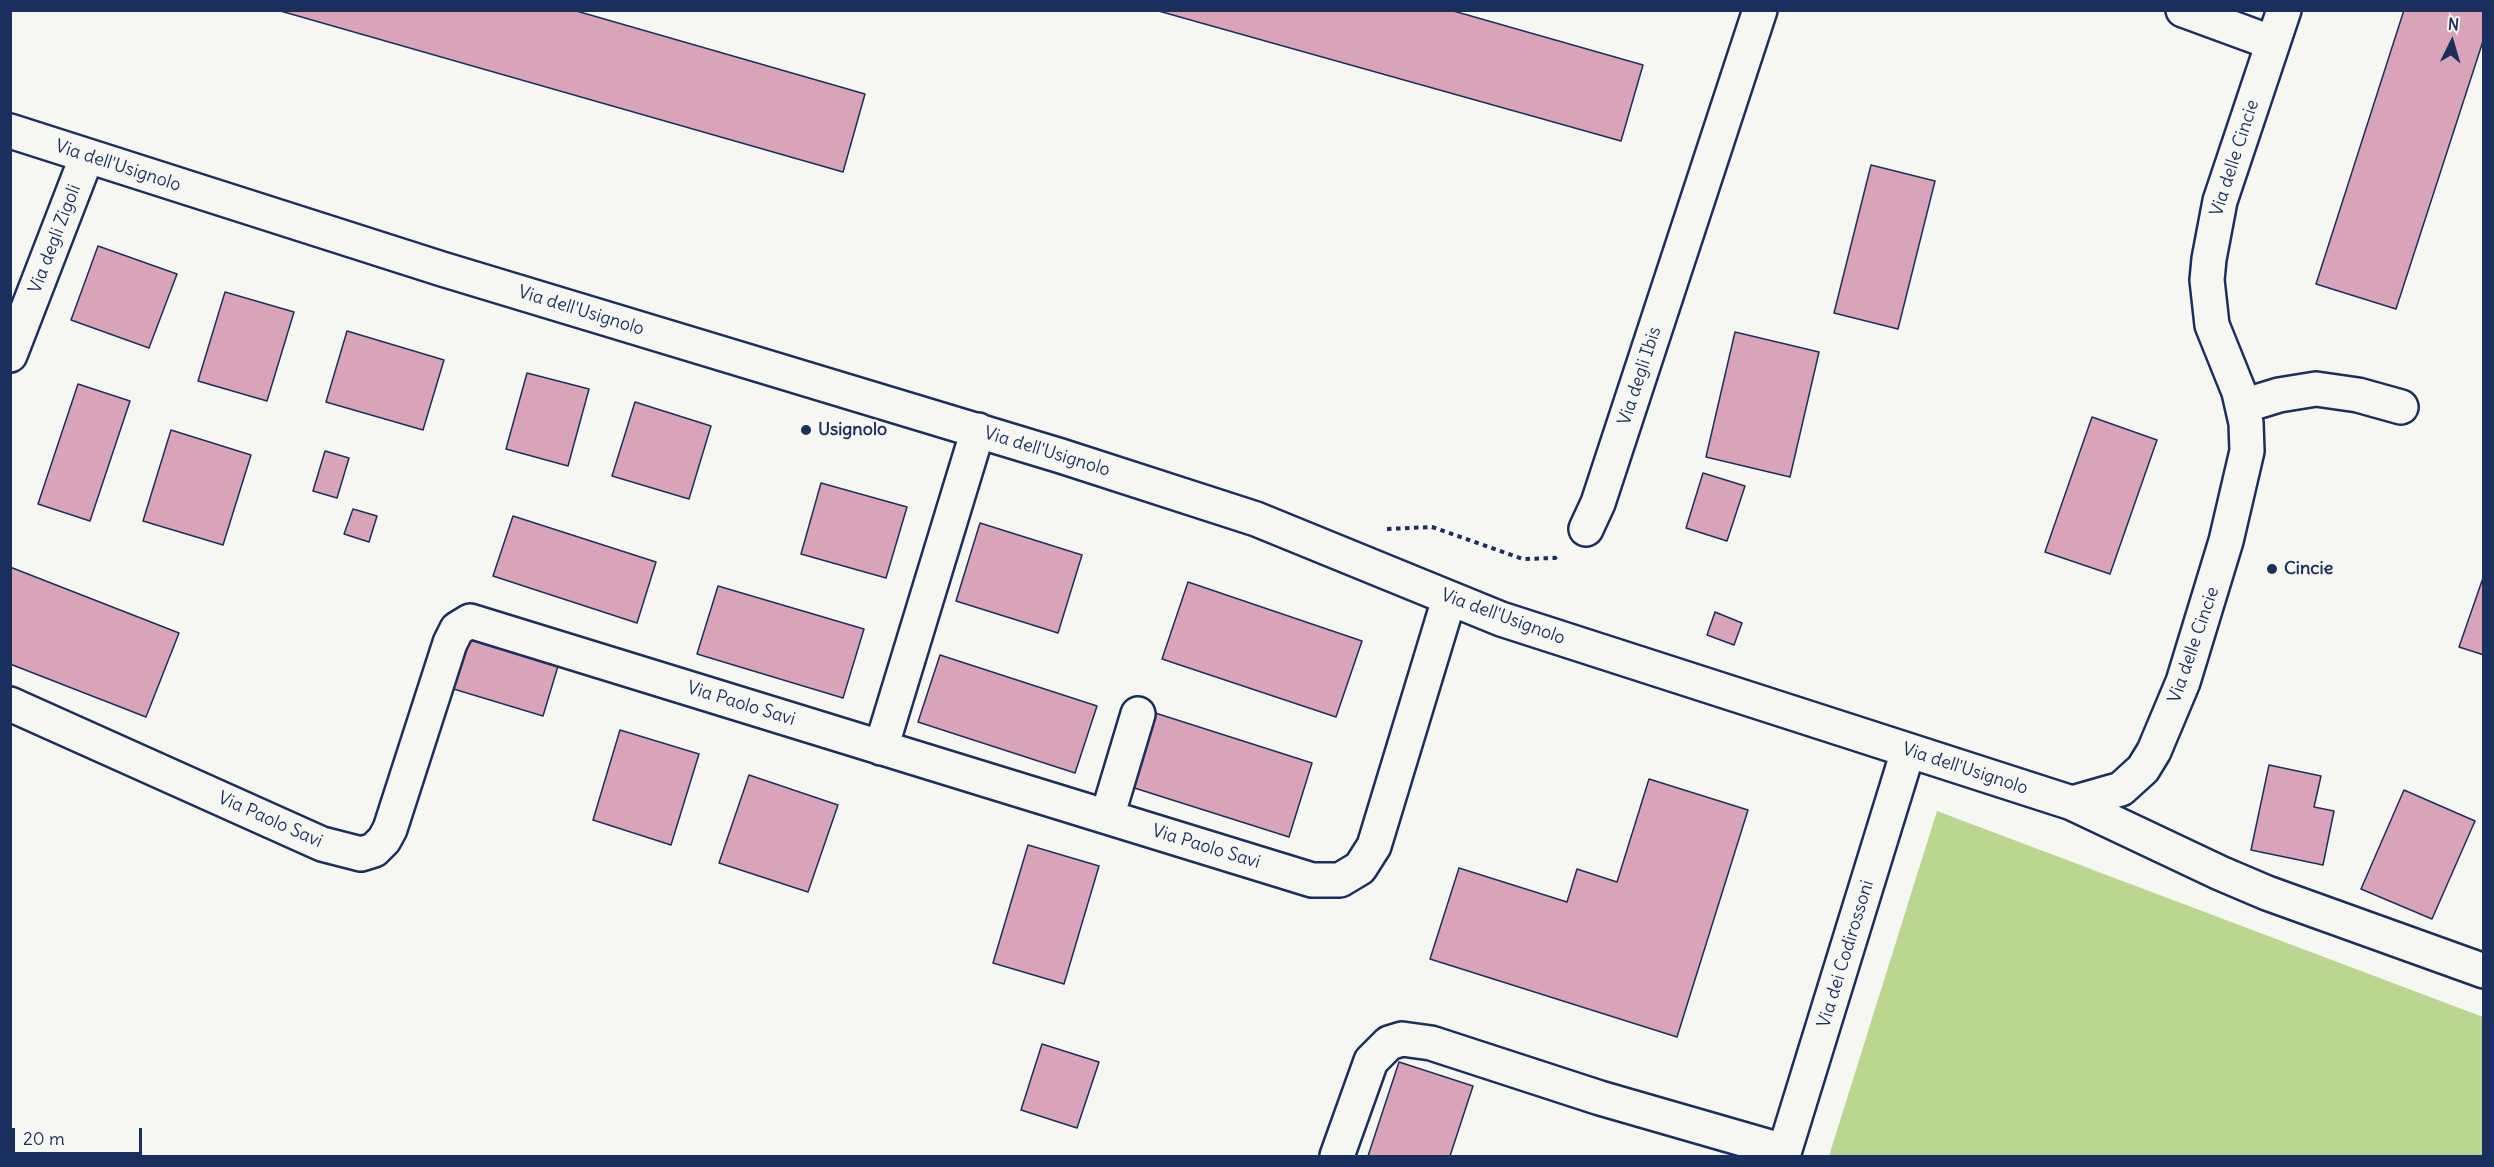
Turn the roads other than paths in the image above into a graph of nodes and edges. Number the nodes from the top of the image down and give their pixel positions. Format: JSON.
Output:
{"nodes":[{"id":1,"x":1760,"y":10,"type":"edge"},
{"id":2,"x":2183,"y":10,"type":"edge"},
{"id":3,"x":2284,"y":10,"type":"edge"},
{"id":4,"x":2273,"y":43,"type":"junction"},
{"id":5,"x":10,"y":131,"type":"edge"},
{"id":6,"x":87,"y":156,"type":"junction"},
{"id":7,"x":10,"y":355,"type":"edge"},
{"id":8,"x":2243,"y":406,"type":"junction"},
{"id":9,"x":2402,"y":407,"type":"dead end"},
{"id":10,"x":978,"y":430,"type":"junction"},
{"id":11,"x":1586,"y":529,"type":"road end"},
{"id":12,"x":1449,"y":599,"type":"junction"},
{"id":13,"x":10,"y":704,"type":"edge"},
{"id":14,"x":1138,"y":714,"type":"dead end"},
{"id":15,"x":881,"y":748,"type":"junction"},
{"id":16,"x":1908,"y":752,"type":"junction"},
{"id":17,"x":2072,"y":803,"type":"junction"},
{"id":18,"x":1107,"y":817,"type":"junction"},
{"id":19,"x":2484,"y":971,"type":"edge"},
{"id":20,"x":1783,"y":1154,"type":"edge"},
{"id":21,"x":1337,"y":1156,"type":"edge"}],
"edges":[{"from":1,"to":11,"type":"street","name":"Via degli Ibis"},
{"from":2,"to":4,"type":"street"},
{"from":3,"to":4,"type":"street","name":"Via delle Cincie"},
{"from":4,"to":8,"type":"street","name":"Via delle Cincie"},
{"from":5,"to":6,"type":"street","name":"Via dell'Usignolo"},
{"from":6,"to":7,"type":"street","name":"Via degli Zigoli"},
{"from":6,"to":10,"type":"street","name":"Via dell'Usignolo"},
{"from":8,"to":9,"type":"street"},
{"from":8,"to":17,"type":"street","name":"Via delle Cincie"},
{"from":10,"to":12,"type":"street","name":"Via dell'Usignolo"},
{"from":10,"to":15,"type":"street"},
{"from":12,"to":16,"type":"street","name":"Via dell'Usignolo"},
{"from":12,"to":18,"type":"street","name":"Via Paolo Savi"},
{"from":13,"to":15,"type":"street","name":"Via Paolo Savi"},
{"from":14,"to":18,"type":"street"},
{"from":15,"to":18,"type":"street","name":"Via Paolo Savi"},
{"from":16,"to":17,"type":"street","name":"Via dell'Usignolo"},
{"from":16,"to":20,"type":"street","name":"Via dei Codirossoni"},
{"from":17,"to":19,"type":"street"},
{"from":20,"to":21,"type":"street"}]}
